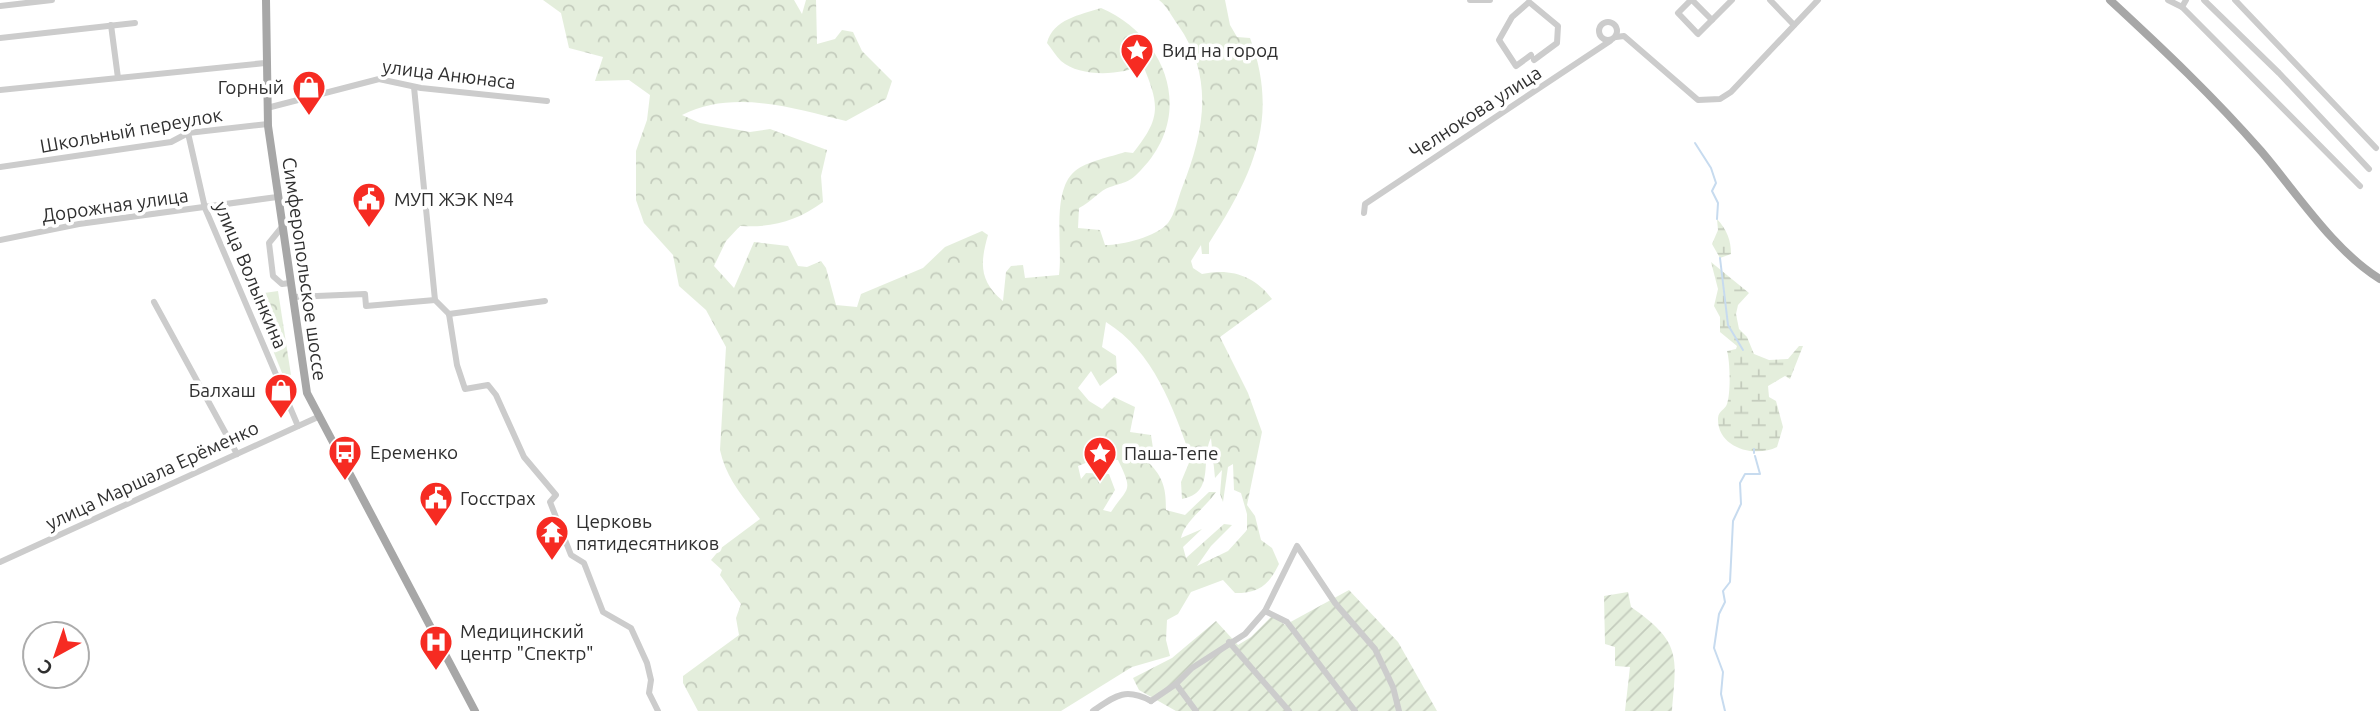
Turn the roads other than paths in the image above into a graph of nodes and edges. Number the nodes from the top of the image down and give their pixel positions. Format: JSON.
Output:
{"nodes":[{"id":1,"x":52,"y":0,"type":"edge"},
{"id":2,"x":266,"y":0,"type":"edge"},
{"id":3,"x":1470,"y":0,"type":"edge"},
{"id":4,"x":1490,"y":0,"type":"edge"},
{"id":5,"x":1691,"y":0,"type":"edge"},
{"id":6,"x":1732,"y":0,"type":"edge"},
{"id":7,"x":1770,"y":0,"type":"edge"},
{"id":8,"x":1818,"y":0,"type":"edge"},
{"id":9,"x":2110,"y":0,"type":"edge"},
{"id":10,"x":2168,"y":0,"type":"edge"},
{"id":11,"x":2186,"y":0,"type":"edge"},
{"id":12,"x":2204,"y":0,"type":"edge"},
{"id":13,"x":2235,"y":0,"type":"edge"},
{"id":14,"x":0,"y":6,"type":"edge"},
{"id":15,"x":2182,"y":7,"type":"junction"},
{"id":16,"x":1712,"y":20,"type":"junction"},
{"id":17,"x":135,"y":23,"type":"dead end"},
{"id":18,"x":111,"y":25,"type":"junction"},
{"id":19,"x":1794,"y":25,"type":"junction"},
{"id":20,"x":0,"y":38,"type":"edge"},
{"id":21,"x":1533,"y":58,"type":"joint"},
{"id":22,"x":265,"y":64,"type":"junction"},
{"id":23,"x":118,"y":78,"type":"junction"},
{"id":24,"x":414,"y":87,"type":"junction"},
{"id":25,"x":0,"y":90,"type":"edge"},
{"id":26,"x":547,"y":101,"type":"dead end"},
{"id":27,"x":267,"y":108,"type":"junction"},
{"id":28,"x":268,"y":124,"type":"junction"},
{"id":29,"x":188,"y":133,"type":"junction"},
{"id":30,"x":2376,"y":149,"type":"dead end"},
{"id":31,"x":0,"y":167,"type":"edge"},
{"id":32,"x":2369,"y":169,"type":"dead end"},
{"id":33,"x":2360,"y":187,"type":"dead end"},
{"id":34,"x":277,"y":197,"type":"junction"},
{"id":35,"x":205,"y":208,"type":"junction"},
{"id":36,"x":1364,"y":214,"type":"dead end"},
{"id":37,"x":282,"y":227,"type":"junction"},
{"id":38,"x":0,"y":240,"type":"edge"},
{"id":39,"x":2380,"y":279,"type":"edge"},
{"id":40,"x":290,"y":283,"type":"junction"},
{"id":41,"x":293,"y":297,"type":"junction"},
{"id":42,"x":435,"y":300,"type":"junction"},
{"id":43,"x":545,"y":300,"type":"dead end"},
{"id":44,"x":154,"y":302,"type":"dead end"},
{"id":45,"x":449,"y":314,"type":"junction"},
{"id":46,"x":317,"y":417,"type":"junction"},
{"id":47,"x":298,"y":426,"type":"junction"},
{"id":48,"x":237,"y":454,"type":"junction"},
{"id":49,"x":0,"y":562,"type":"edge"},
{"id":50,"x":1265,"y":611,"type":"junction"},
{"id":51,"x":1229,"y":642,"type":"junction"},
{"id":52,"x":1176,"y":684,"type":"junction"},
{"id":53,"x":1151,"y":701,"type":"junction"},
{"id":54,"x":475,"y":711,"type":"edge"},
{"id":55,"x":658,"y":711,"type":"edge"},
{"id":56,"x":1093,"y":711,"type":"edge"},
{"id":57,"x":1147,"y":711,"type":"edge"},
{"id":58,"x":1196,"y":711,"type":"edge"},
{"id":59,"x":1289,"y":711,"type":"edge"},
{"id":60,"x":1355,"y":711,"type":"edge"},
{"id":61,"x":1399,"y":711,"type":"edge"}],
"edges":[{"from":1,"to":14,"type":"street"},
{"from":2,"to":22,"type":"main road","name":"Симферопольское шоссе"},
{"from":3,"to":4,"type":"street"},
{"from":5,"to":16,"type":"street"},
{"from":5,"to":16,"type":"street"},
{"from":6,"to":16,"type":"street"},
{"from":7,"to":19,"type":"street"},
{"from":8,"to":19,"type":"street"},
{"from":9,"to":39,"type":"main road"},
{"from":10,"to":15,"type":"street"},
{"from":11,"to":15,"type":"street"},
{"from":12,"to":32,"type":"street"},
{"from":13,"to":30,"type":"street"},
{"from":15,"to":33,"type":"street"},
{"from":17,"to":18,"type":"street"},
{"from":18,"to":20,"type":"street"},
{"from":18,"to":23,"type":"street"},
{"from":19,"to":36,"type":"street","name":"Челнокова улица"},
{"from":21,"to":21,"type":"street"},
{"from":22,"to":23,"type":"street"},
{"from":22,"to":27,"type":"main road","name":"Симферопольское шоссе"},
{"from":23,"to":25,"type":"street"},
{"from":24,"to":26,"type":"street","name":"улица Анюнаса"},
{"from":24,"to":27,"type":"street","name":"улица Анюнаса"},
{"from":24,"to":42,"type":"street"},
{"from":27,"to":28,"type":"main road","name":"Симферопольское шоссе"},
{"from":28,"to":29,"type":"street","name":"Школьный переулок"},
{"from":28,"to":34,"type":"main road","name":"Симферопольское шоссе"},
{"from":29,"to":31,"type":"street","name":"Школьный переулок"},
{"from":29,"to":35,"type":"street","name":"улица Волынкина"},
{"from":34,"to":35,"type":"street","name":"Дорожная улица"},
{"from":34,"to":37,"type":"main road","name":"Симферопольское шоссе"},
{"from":35,"to":38,"type":"street","name":"Дорожная улица"},
{"from":35,"to":47,"type":"street","name":"улица Волынкина"},
{"from":37,"to":40,"type":"main road","name":"Симферопольское шоссе"},
{"from":37,"to":40,"type":"street"},
{"from":40,"to":41,"type":"main road","name":"Симферопольское шоссе"},
{"from":41,"to":42,"type":"street"},
{"from":41,"to":46,"type":"main road","name":"Симферопольское шоссе"},
{"from":42,"to":45,"type":"street"},
{"from":43,"to":45,"type":"street"},
{"from":44,"to":48,"type":"street"},
{"from":45,"to":55,"type":"street"},
{"from":46,"to":47,"type":"street","name":"улица Маршала Ерёменко"},
{"from":46,"to":54,"type":"main road","name":"Симферопольское шоссе"},
{"from":47,"to":48,"type":"street","name":"улица Маршала Ерёменко"},
{"from":48,"to":49,"type":"street","name":"улица Маршала Ерёменко"},
{"from":50,"to":51,"type":"street"},
{"from":50,"to":60,"type":"street"},
{"from":50,"to":61,"type":"street"},
{"from":51,"to":52,"type":"street"},
{"from":51,"to":59,"type":"street"},
{"from":52,"to":53,"type":"street"},
{"from":52,"to":58,"type":"street"},
{"from":53,"to":56,"type":"street"},
{"from":53,"to":57,"type":"street"}]}
